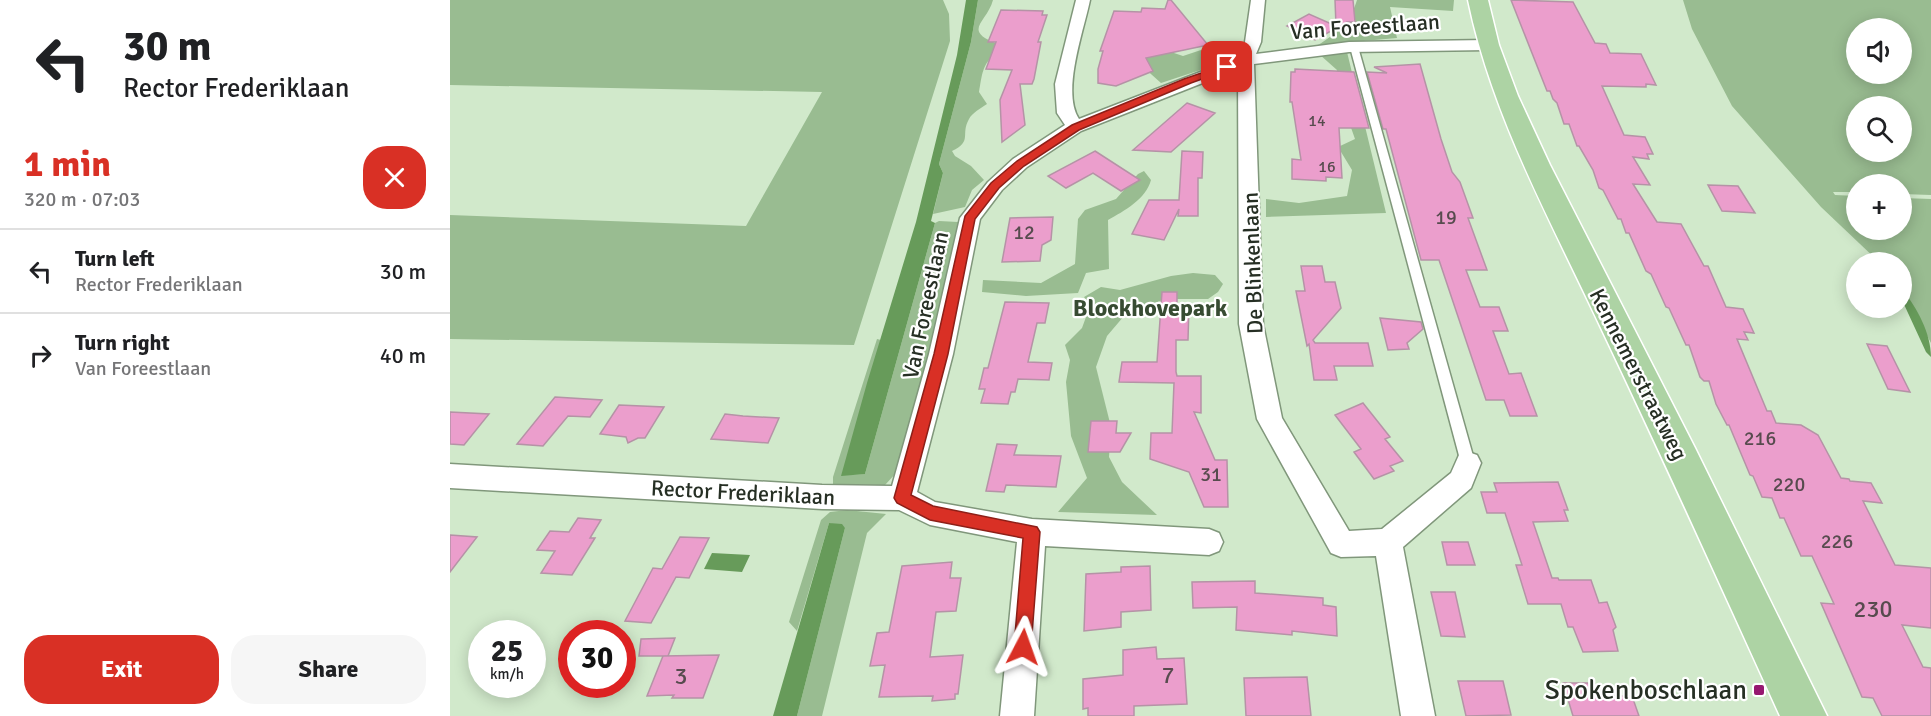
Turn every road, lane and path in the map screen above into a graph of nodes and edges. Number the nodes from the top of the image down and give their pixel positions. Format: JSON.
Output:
{"nodes":[{"id":1,"x":1083,"y":0,"type":"edge"},
{"id":2,"x":1258,"y":0,"type":"edge"},
{"id":3,"x":1478,"y":0,"type":"edge"},
{"id":4,"x":1489,"y":0,"type":"edge"},
{"id":5,"x":1486,"y":37,"type":"junction"},
{"id":6,"x":1354,"y":47,"type":"junction"},
{"id":7,"x":1246,"y":60,"type":"junction"},
{"id":8,"x":1075,"y":128,"type":"junction"},
{"id":9,"x":1468,"y":463,"type":"joint"},
{"id":10,"x":450,"y":476,"type":"edge"},
{"id":11,"x":902,"y":498,"type":"junction"},
{"id":12,"x":1032,"y":532,"type":"junction"},
{"id":13,"x":1209,"y":542,"type":"dead end"},
{"id":14,"x":1388,"y":542,"type":"junction"},
{"id":15,"x":1017,"y":716,"type":"edge"},
{"id":16,"x":1418,"y":716,"type":"edge"},
{"id":17,"x":1804,"y":716,"type":"edge"}],
"edges":[{"from":1,"to":8,"type":"street"},
{"from":2,"to":7,"type":"street","name":"De Blinkenlaan"},
{"from":3,"to":5,"type":"main road","name":"Kennemerstraatweg"},
{"from":4,"to":5,"type":"main road","name":"Kennemerstraatweg"},
{"from":5,"to":6,"type":"street","name":"Van Foreestlaan"},
{"from":5,"to":17,"type":"main road","name":"Kennemerstraatweg"},
{"from":6,"to":7,"type":"street","name":"Van Foreestlaan"},
{"from":6,"to":9,"type":"lane"},
{"from":7,"to":8,"type":"street","name":"Van Foreestlaan"},
{"from":7,"to":14,"type":"street","name":"De Blinkenlaan"},
{"from":8,"to":11,"type":"street","name":"Van Foreestlaan"},
{"from":9,"to":14,"type":"street"},
{"from":10,"to":11,"type":"street","name":"Rector Frederiklaan"},
{"from":11,"to":12,"type":"street","name":"Rector Frederiklaan"},
{"from":12,"to":13,"type":"street"},
{"from":12,"to":15,"type":"street"},
{"from":14,"to":16,"type":"street"}]}
